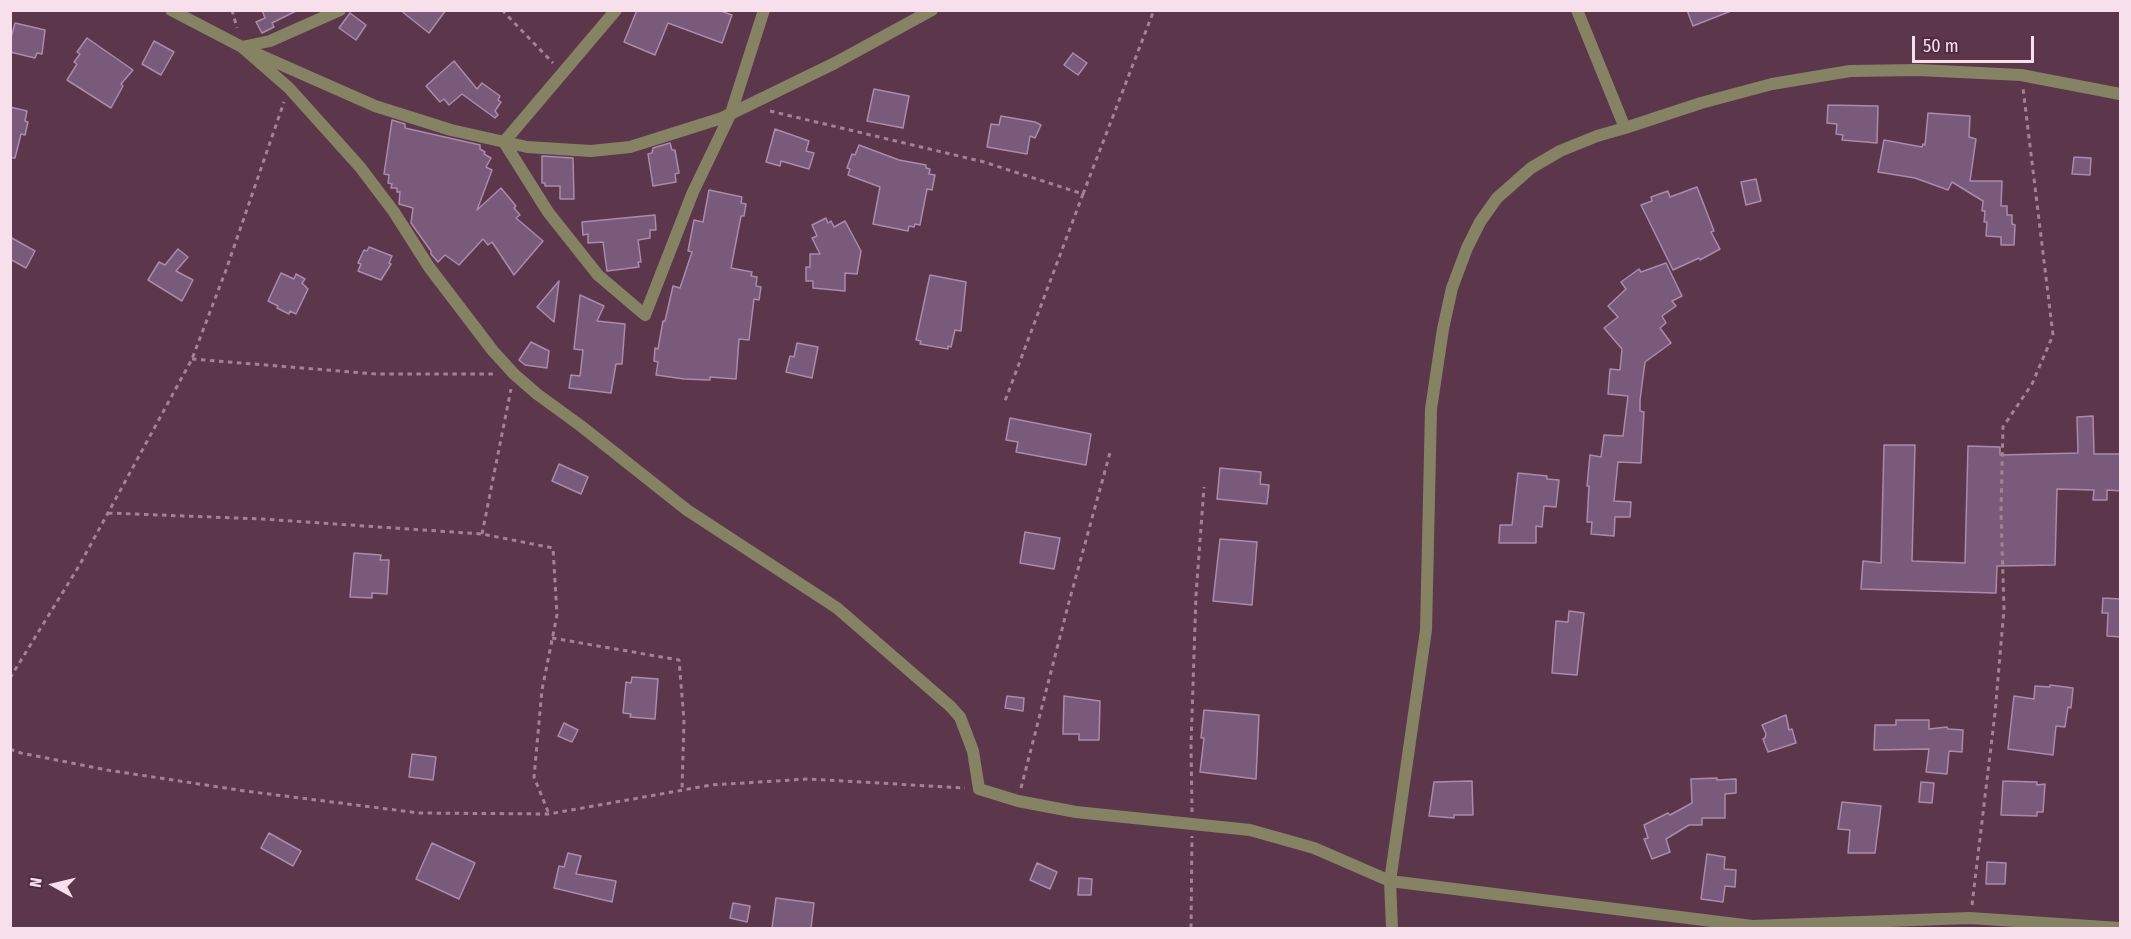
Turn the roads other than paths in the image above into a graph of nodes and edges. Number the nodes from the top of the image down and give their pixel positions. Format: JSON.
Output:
{"nodes":[{"id":1,"x":171,"y":10,"type":"edge"},
{"id":2,"x":340,"y":10,"type":"edge"},
{"id":3,"x":616,"y":10,"type":"edge"},
{"id":4,"x":764,"y":10,"type":"edge"},
{"id":5,"x":932,"y":10,"type":"edge"},
{"id":6,"x":1577,"y":10,"type":"edge"},
{"id":7,"x":242,"y":47,"type":"junction"},
{"id":8,"x":2121,"y":94,"type":"edge"},
{"id":9,"x":731,"y":113,"type":"junction"},
{"id":10,"x":1625,"y":128,"type":"junction"},
{"id":11,"x":504,"y":142,"type":"junction"},
{"id":12,"x":1390,"y":881,"type":"junction"},
{"id":13,"x":1392,"y":928,"type":"edge"},
{"id":14,"x":2121,"y":928,"type":"edge"}],
"edges":[{"from":1,"to":7,"type":"street"},
{"from":2,"to":7,"type":"street"},
{"from":3,"to":11,"type":"street"},
{"from":4,"to":9,"type":"street"},
{"from":5,"to":9,"type":"street"},
{"from":6,"to":10,"type":"street"},
{"from":7,"to":11,"type":"street"},
{"from":7,"to":12,"type":"street"},
{"from":8,"to":10,"type":"street"},
{"from":9,"to":11,"type":"street"},
{"from":9,"to":11,"type":"street"},
{"from":10,"to":12,"type":"street"},
{"from":12,"to":13,"type":"street"},
{"from":12,"to":14,"type":"street"}]}
